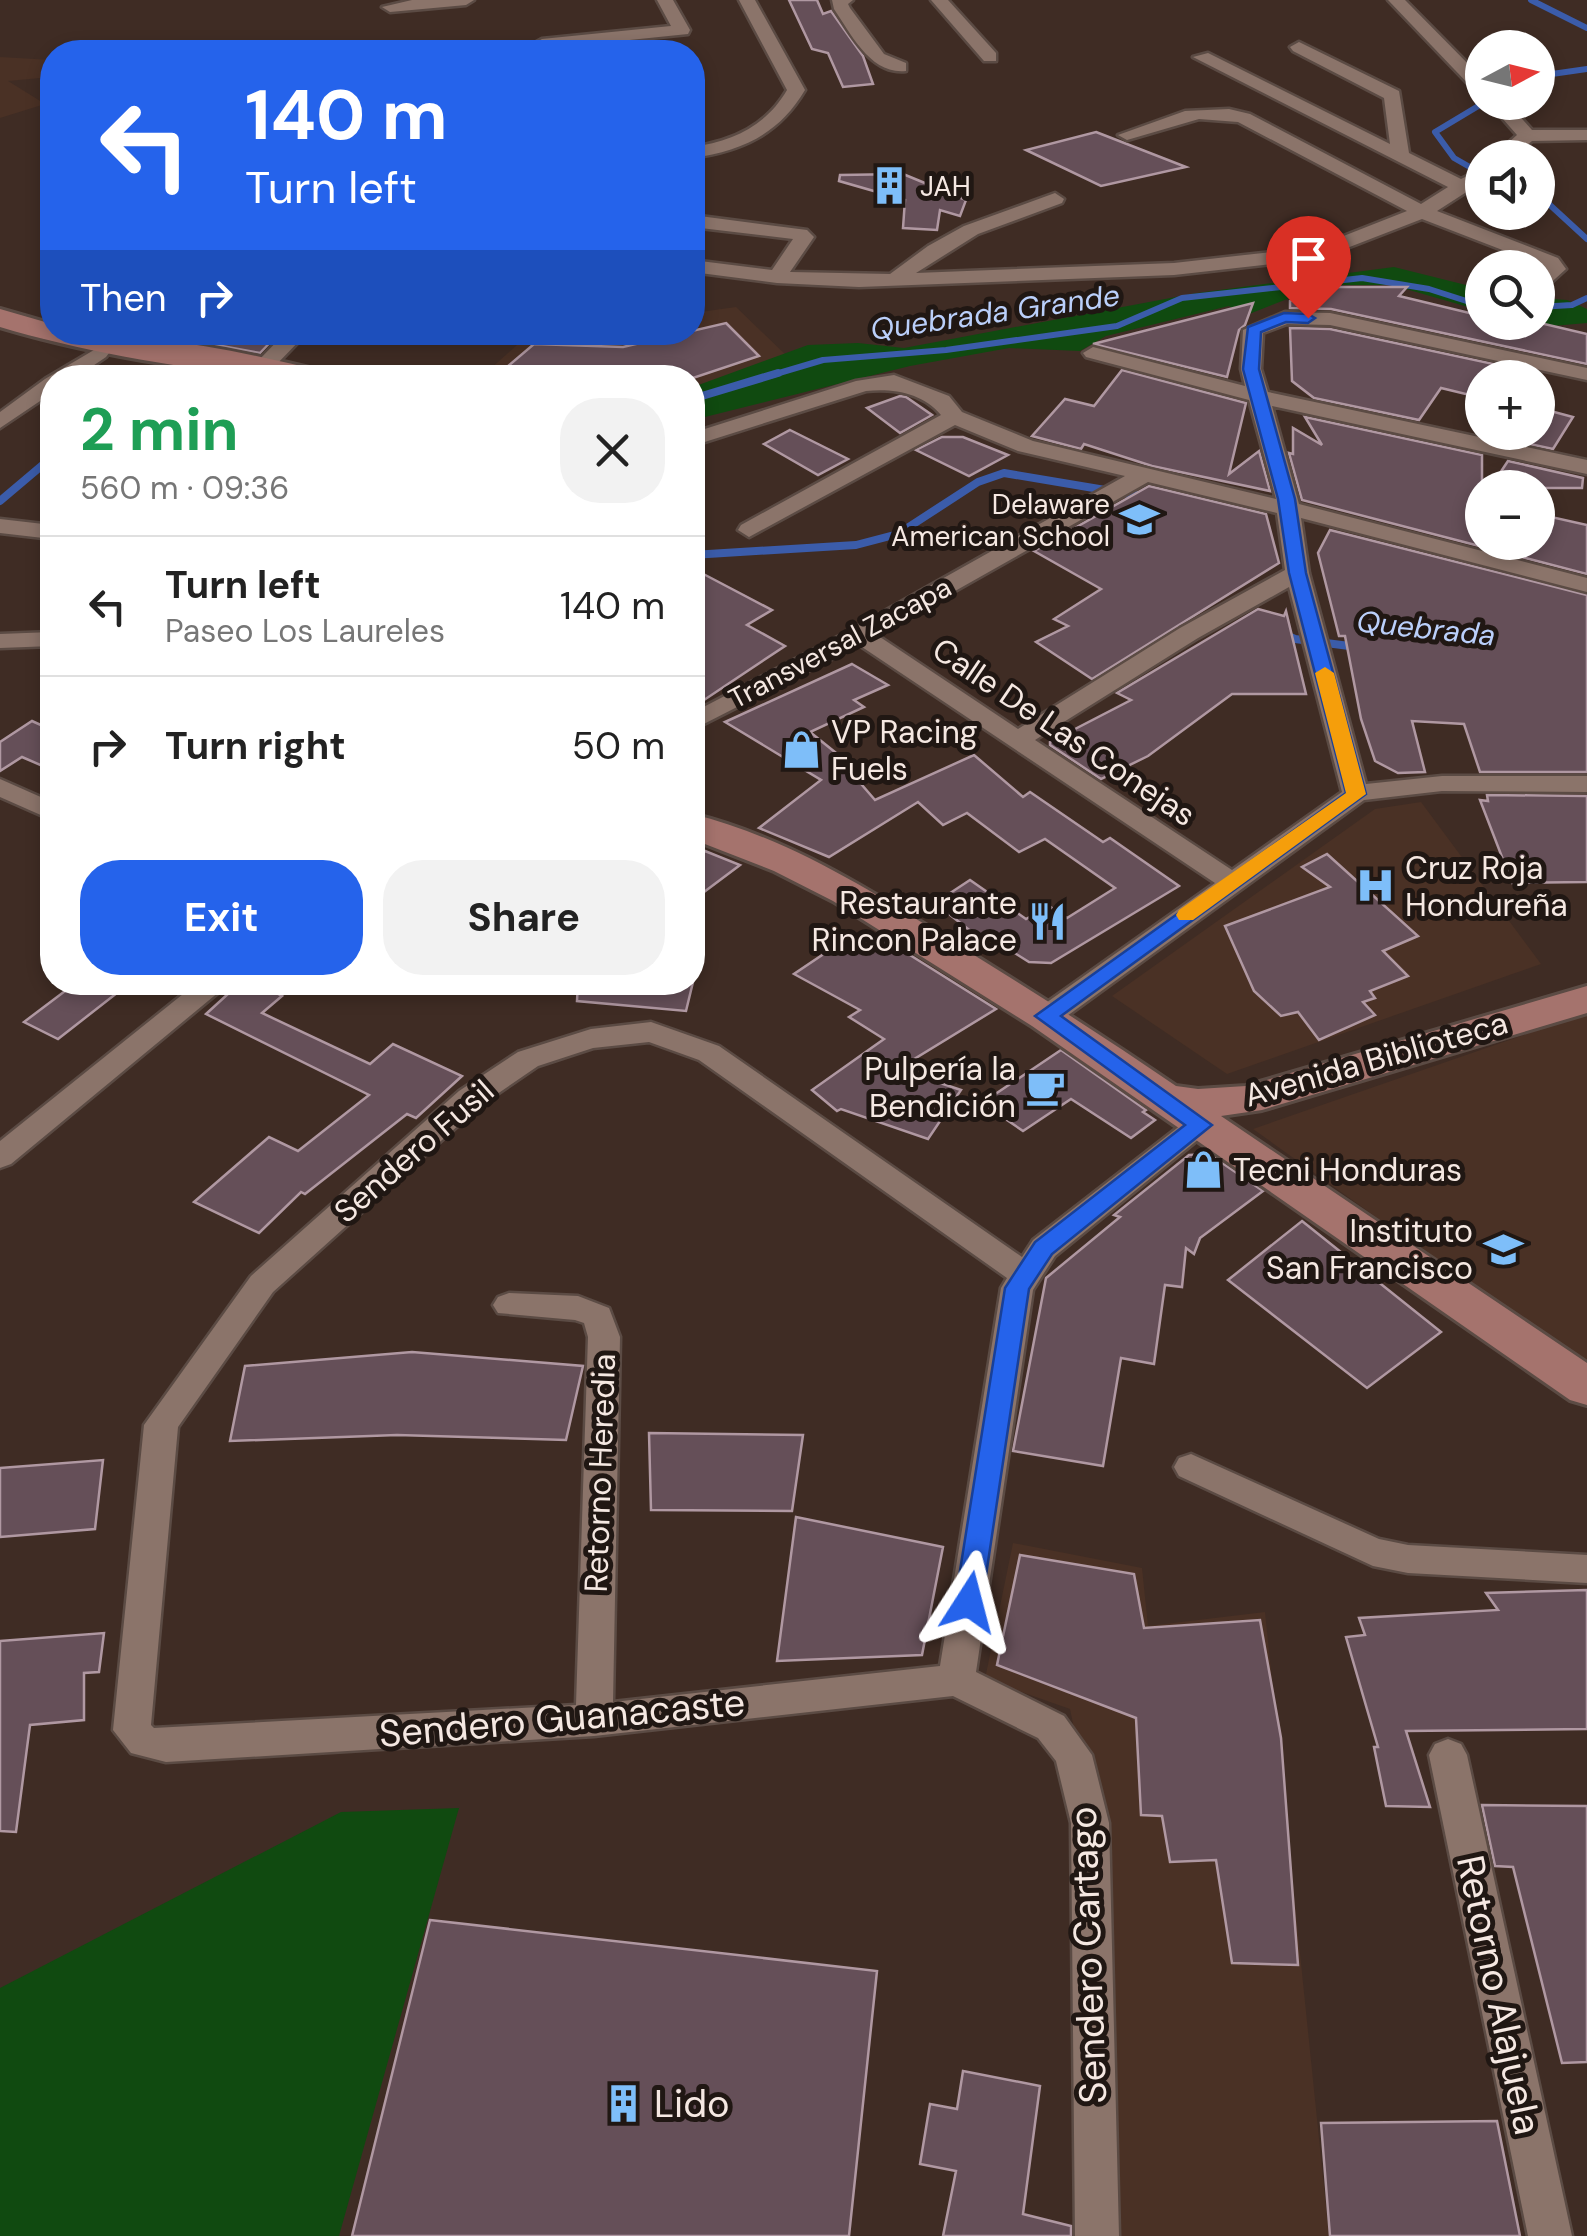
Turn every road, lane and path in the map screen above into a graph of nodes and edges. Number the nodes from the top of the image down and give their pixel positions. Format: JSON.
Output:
{"nodes":[{"id":1,"x":466,"y":0,"type":"edge"},
{"id":2,"x":665,"y":0,"type":"edge"},
{"id":3,"x":747,"y":0,"type":"edge"},
{"id":4,"x":845,"y":0,"type":"edge"},
{"id":5,"x":939,"y":0,"type":"edge"},
{"id":6,"x":1396,"y":0,"type":"edge"},
{"id":7,"x":390,"y":7,"type":"dead end"},
{"id":8,"x":590,"y":40,"type":"edge"},
{"id":9,"x":1299,"y":47,"type":"dead end"},
{"id":10,"x":990,"y":57,"type":"dead end"},
{"id":11,"x":1202,"y":57,"type":"dead end"},
{"id":12,"x":900,"y":68,"type":"dead end"},
{"id":13,"x":1465,"y":71,"type":"edge"},
{"id":14,"x":1513,"y":120,"type":"edge"},
{"id":15,"x":1587,"y":134,"type":"edge"},
{"id":16,"x":1127,"y":135,"type":"dead end"},
{"id":17,"x":1527,"y":136,"type":"junction"},
{"id":18,"x":1522,"y":140,"type":"edge"},
{"id":19,"x":705,"y":149,"type":"edge"},
{"id":20,"x":1400,"y":154,"type":"junction"},
{"id":21,"x":1465,"y":177,"type":"edge"},
{"id":22,"x":1465,"y":186,"type":"edge"},
{"id":23,"x":1056,"y":199,"type":"dead end"},
{"id":24,"x":1422,"y":212,"type":"junction"},
{"id":25,"x":705,"y":223,"type":"edge"},
{"id":26,"x":1520,"y":250,"type":"edge"},
{"id":27,"x":705,"y":268,"type":"edge"},
{"id":28,"x":777,"y":277,"type":"junction"},
{"id":29,"x":896,"y":279,"type":"junction"},
{"id":30,"x":0,"y":318,"type":"edge"},
{"id":31,"x":0,"y":329,"type":"edge"},
{"id":32,"x":40,"y":331,"type":"edge"},
{"id":33,"x":40,"y":342,"type":"edge"},
{"id":34,"x":57,"y":345,"type":"edge"},
{"id":35,"x":113,"y":345,"type":"edge"},
{"id":36,"x":99,"y":353,"type":"junction"},
{"id":37,"x":1093,"y":353,"type":"dead end"},
{"id":38,"x":80,"y":365,"type":"edge"},
{"id":39,"x":214,"y":365,"type":"edge"},
{"id":40,"x":235,"y":365,"type":"edge"},
{"id":41,"x":1587,"y":374,"type":"edge"},
{"id":42,"x":40,"y":391,"type":"edge"},
{"id":43,"x":1261,"y":396,"type":"junction"},
{"id":44,"x":26,"y":401,"type":"junction"},
{"id":45,"x":0,"y":404,"type":"edge"},
{"id":46,"x":954,"y":417,"type":"junction"},
{"id":47,"x":0,"y":422,"type":"edge"},
{"id":48,"x":705,"y":436,"type":"edge"},
{"id":49,"x":1587,"y":467,"type":"edge"},
{"id":50,"x":1144,"y":475,"type":"junction"},
{"id":51,"x":1287,"y":508,"type":"junction"},
{"id":52,"x":749,"y":530,"type":"dead end"},
{"id":53,"x":1298,"y":573,"type":"junction"},
{"id":54,"x":1587,"y":586,"type":"edge"},
{"id":55,"x":860,"y":636,"type":"junction"},
{"id":56,"x":40,"y":639,"type":"edge"},
{"id":57,"x":0,"y":641,"type":"edge"},
{"id":58,"x":705,"y":716,"type":"edge"},
{"id":59,"x":1016,"y":741,"type":"junction"},
{"id":60,"x":1587,"y":784,"type":"edge"},
{"id":61,"x":0,"y":787,"type":"edge"},
{"id":62,"x":1356,"y":794,"type":"junction"},
{"id":63,"x":40,"y":806,"type":"edge"},
{"id":64,"x":705,"y":830,"type":"edge"},
{"id":65,"x":1232,"y":882,"type":"junction"},
{"id":66,"x":201,"y":995,"type":"edge"},
{"id":67,"x":1587,"y":999,"type":"edge"},
{"id":68,"x":1046,"y":1016,"type":"junction"},
{"id":69,"x":1163,"y":1098,"type":"junction"},
{"id":70,"x":1247,"y":1100,"type":"junction"},
{"id":71,"x":1218,"y":1137,"type":"junction"},
{"id":72,"x":0,"y":1158,"type":"edge"},
{"id":73,"x":1026,"y":1275,"type":"junction"},
{"id":74,"x":510,"y":1305,"type":"dead end"},
{"id":75,"x":1587,"y":1387,"type":"edge"},
{"id":76,"x":1191,"y":1467,"type":"dead end"},
{"id":77,"x":1587,"y":1569,"type":"edge"},
{"id":78,"x":956,"y":1680,"type":"junction"},
{"id":79,"x":594,"y":1720,"type":"junction"},
{"id":80,"x":166,"y":1746,"type":"joint"},
{"id":81,"x":1448,"y":1755,"type":"dead end"},
{"id":82,"x":1097,"y":2236,"type":"edge"},
{"id":83,"x":1550,"y":2236,"type":"edge"}],
"edges":[{"from":1,"to":7,"type":"street"},
{"from":2,"to":8,"type":"street"},
{"from":3,"to":19,"type":"street"},
{"from":4,"to":12,"type":"street"},
{"from":5,"to":10,"type":"street"},
{"from":6,"to":13,"type":"street"},
{"from":9,"to":20,"type":"street"},
{"from":11,"to":20,"type":"street"},
{"from":14,"to":17,"type":"street"},
{"from":15,"to":17,"type":"street"},
{"from":16,"to":24,"type":"street"},
{"from":17,"to":18,"type":"street"},
{"from":20,"to":21,"type":"street"},
{"from":22,"to":24,"type":"street"},
{"from":23,"to":29,"type":"street"},
{"from":24,"to":26,"type":"street"},
{"from":24,"to":29,"type":"street"},
{"from":25,"to":28,"type":"street"},
{"from":27,"to":28,"type":"street"},
{"from":28,"to":29,"type":"street"},
{"from":30,"to":32,"type":"street"},
{"from":31,"to":33,"type":"street"},
{"from":34,"to":36,"type":"street"},
{"from":35,"to":40,"type":"street"},
{"from":36,"to":38,"type":"street"},
{"from":36,"to":39,"type":"street"},
{"from":37,"to":43,"type":"street"},
{"from":41,"to":43,"type":"street"},
{"from":42,"to":44,"type":"street"},
{"from":43,"to":49,"type":"street"},
{"from":43,"to":51,"type":"street"},
{"from":44,"to":45,"type":"street"},
{"from":44,"to":47,"type":"street"},
{"from":46,"to":48,"type":"street"},
{"from":46,"to":50,"type":"street"},
{"from":46,"to":52,"type":"street"},
{"from":50,"to":51,"type":"street"},
{"from":50,"to":55,"type":"street","name":"Transversal Zacapa"},
{"from":51,"to":53,"type":"street"},
{"from":51,"to":54,"type":"street"},
{"from":53,"to":59,"type":"street"},
{"from":53,"to":62,"type":"street"},
{"from":55,"to":58,"type":"street","name":"Transversal Zacapa"},
{"from":55,"to":59,"type":"street","name":"Calle De Las Conejas"},
{"from":56,"to":57,"type":"street"},
{"from":59,"to":65,"type":"street","name":"Calle De Las Conejas"},
{"from":60,"to":62,"type":"street"},
{"from":61,"to":63,"type":"street"},
{"from":62,"to":65,"type":"street"},
{"from":64,"to":68,"type":"street"},
{"from":65,"to":68,"type":"street"},
{"from":66,"to":72,"type":"street"},
{"from":67,"to":70,"type":"street","name":"Avenida Biblioteca"},
{"from":68,"to":69,"type":"street"},
{"from":69,"to":70,"type":"street","name":"Avenida Biblioteca"},
{"from":69,"to":71,"type":"street"},
{"from":70,"to":71,"type":"street"},
{"from":71,"to":73,"type":"street"},
{"from":71,"to":75,"type":"street"},
{"from":73,"to":78,"type":"street"},
{"from":73,"to":80,"type":"street","name":"Sendero Fusil"},
{"from":74,"to":79,"type":"street","name":"Retorno Heredia"},
{"from":76,"to":77,"type":"street"},
{"from":78,"to":79,"type":"street","name":"Sendero Guanacaste"},
{"from":78,"to":82,"type":"street","name":"Sendero Cartago"},
{"from":79,"to":80,"type":"street","name":"Sendero Guanacaste"},
{"from":81,"to":83,"type":"street","name":"Retorno Alajuela"}]}
